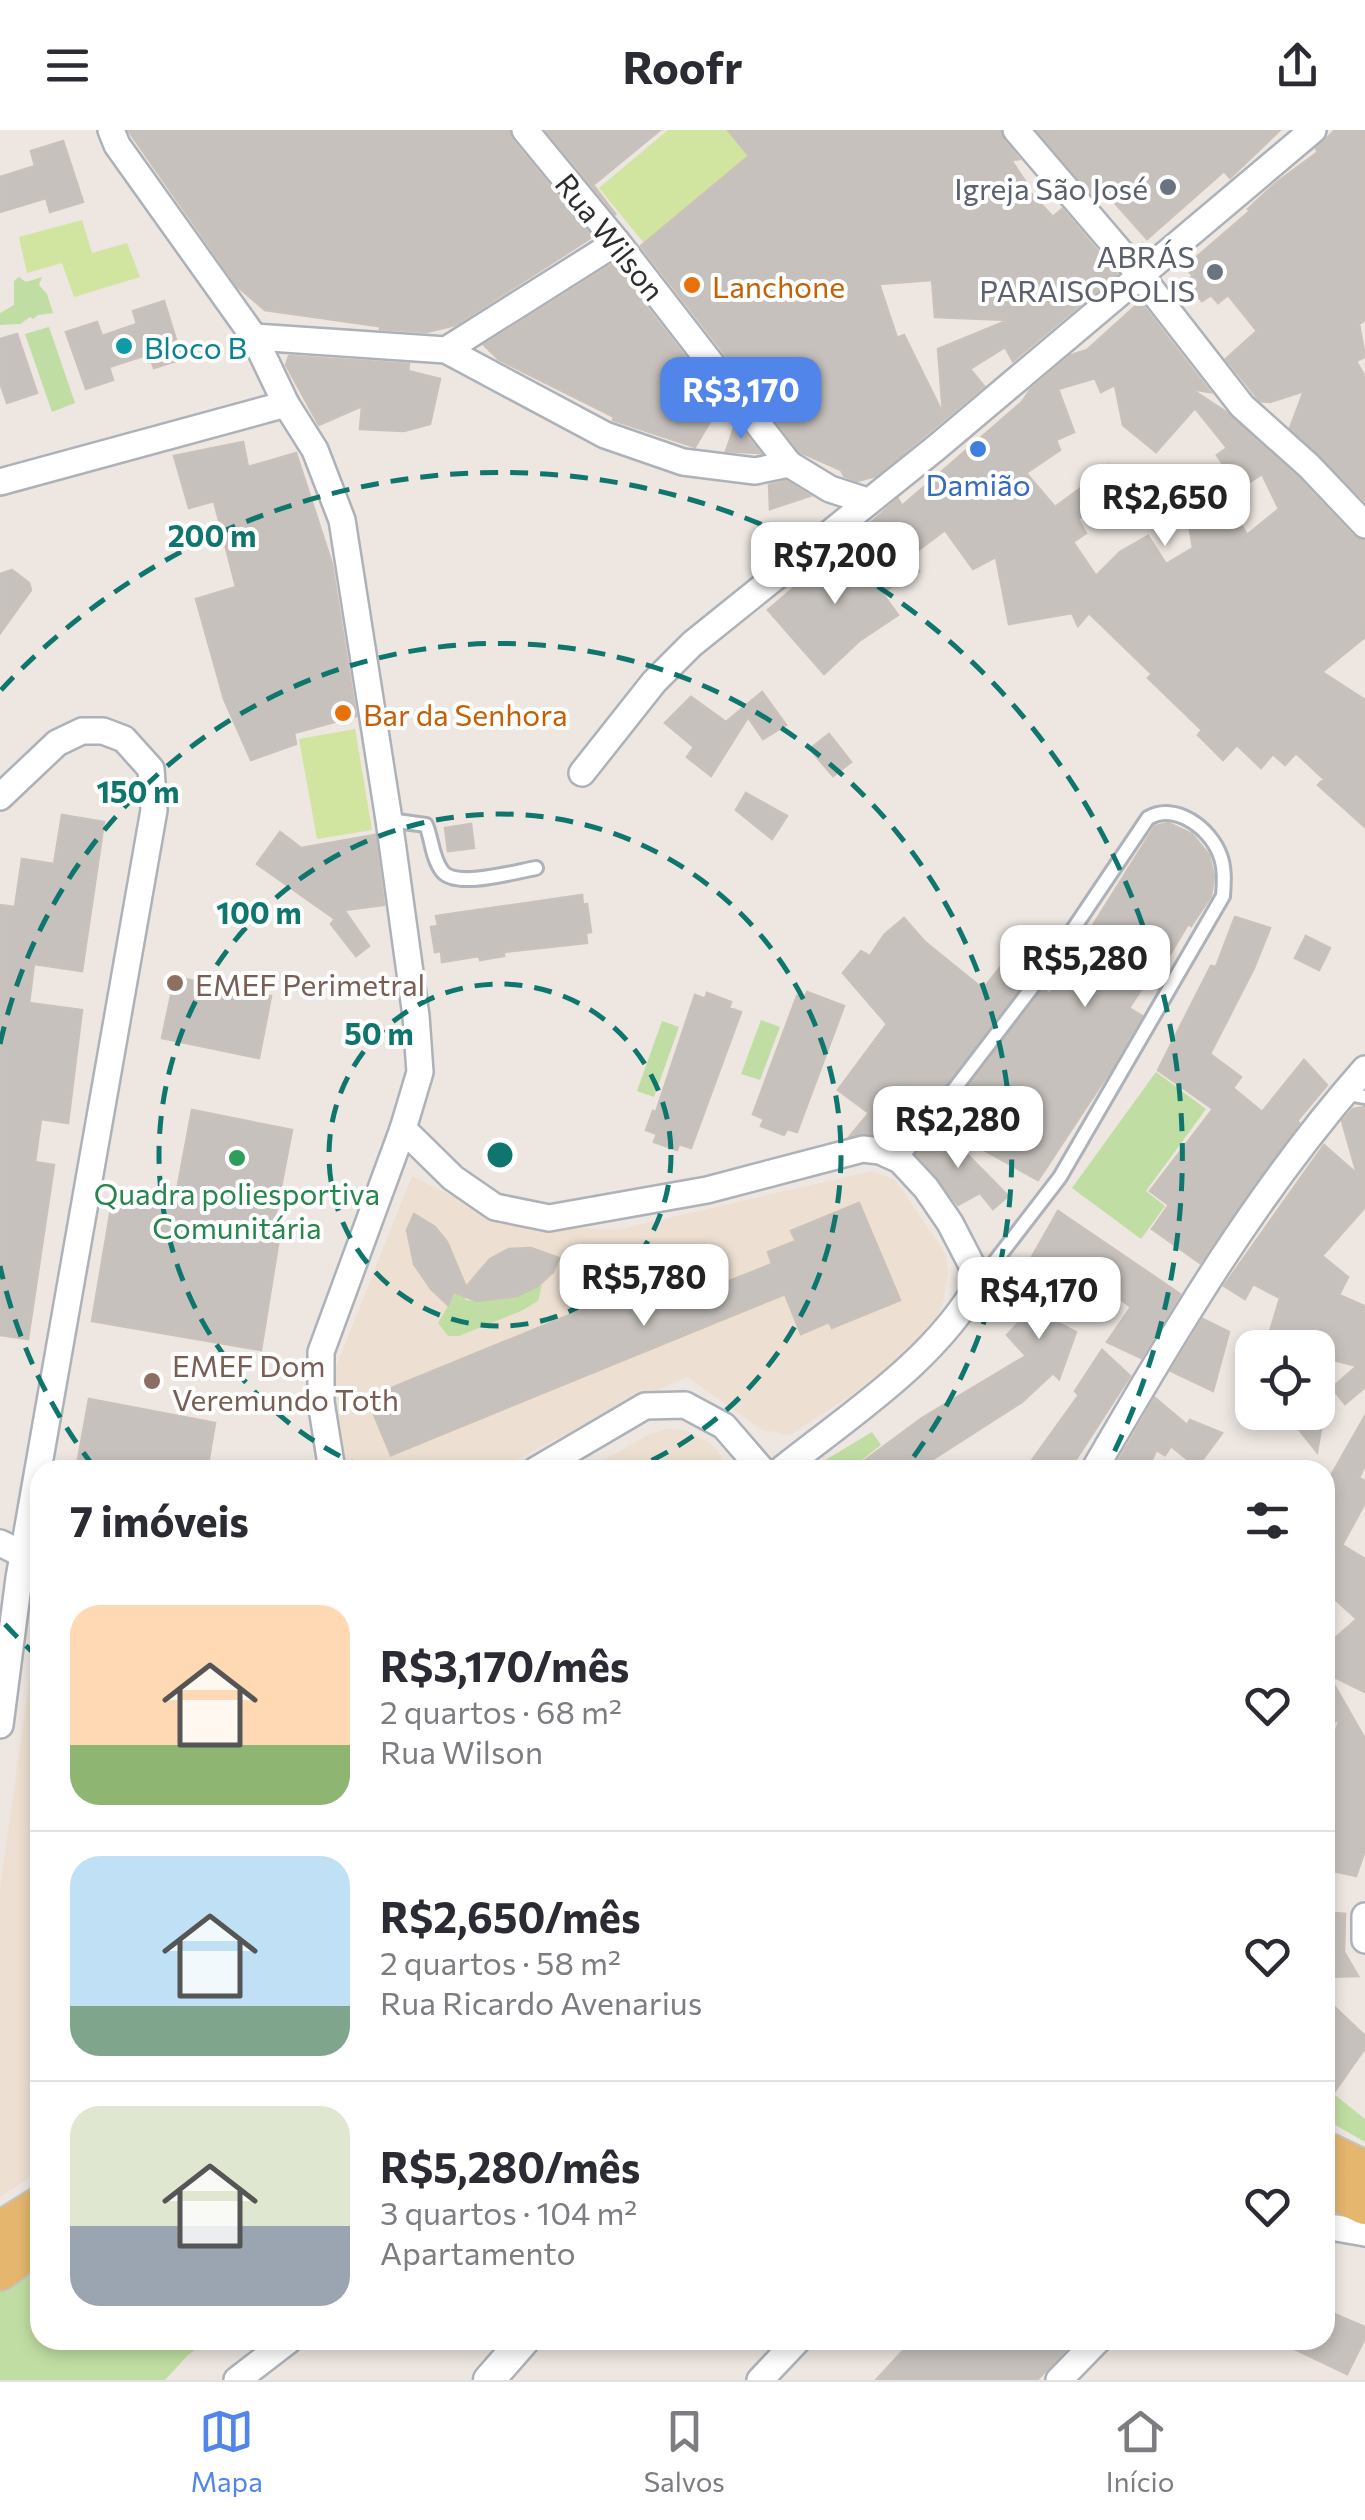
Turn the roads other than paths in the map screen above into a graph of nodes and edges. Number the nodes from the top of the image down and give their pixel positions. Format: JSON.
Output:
{"nodes":[{"id":1,"x":111,"y":130,"type":"edge"},
{"id":2,"x":525,"y":130,"type":"edge"},
{"id":3,"x":1016,"y":130,"type":"edge"},
{"id":4,"x":1313,"y":130,"type":"edge"},
{"id":5,"x":617,"y":242,"type":"junction"},
{"id":6,"x":1140,"y":275,"type":"junction"},
{"id":7,"x":254,"y":338,"type":"junction"},
{"id":8,"x":446,"y":350,"type":"junction"},
{"id":9,"x":286,"y":404,"type":"junction"},
{"id":10,"x":790,"y":464,"type":"junction"},
{"id":11,"x":0,"y":482,"type":"edge"},
{"id":12,"x":867,"y":502,"type":"junction"},
{"id":13,"x":1365,"y":526,"type":"edge"},
{"id":14,"x":582,"y":774,"type":"dead end"},
{"id":15,"x":0,"y":797,"type":"edge"},
{"id":16,"x":389,"y":820,"type":"junction"},
{"id":17,"x":536,"y":868,"type":"dead end"},
{"id":18,"x":1365,"y":1068,"type":"edge"},
{"id":19,"x":1355,"y":1095,"type":"edge"},
{"id":20,"x":404,"y":1129,"type":"junction"},
{"id":21,"x":900,"y":1160,"type":"junction"},
{"id":22,"x":980,"y":1282,"type":"junction"},
{"id":23,"x":48,"y":1460,"type":"edge"},
{"id":24,"x":330,"y":1460,"type":"edge"},
{"id":25,"x":553,"y":1460,"type":"edge"},
{"id":26,"x":753,"y":1460,"type":"edge"},
{"id":27,"x":793,"y":1460,"type":"edge"},
{"id":28,"x":1100,"y":1460,"type":"edge"},
{"id":29,"x":0,"y":1543,"type":"edge"},
{"id":30,"x":30,"y":1559,"type":"edge"},
{"id":31,"x":30,"y":1570,"type":"edge"},
{"id":32,"x":0,"y":1725,"type":"edge"},
{"id":33,"x":1365,"y":1916,"type":"edge"},
{"id":34,"x":1365,"y":1940,"type":"edge"},
{"id":35,"x":1335,"y":2156,"type":"edge"},
{"id":36,"x":1365,"y":2170,"type":"edge"},
{"id":37,"x":1335,"y":2191,"type":"edge"},
{"id":38,"x":1365,"y":2205,"type":"edge"},
{"id":39,"x":30,"y":2212,"type":"edge"},
{"id":40,"x":1335,"y":2228,"type":"edge"},
{"id":41,"x":0,"y":2231,"type":"edge"},
{"id":42,"x":1365,"y":2233,"type":"edge"},
{"id":43,"x":30,"y":2249,"type":"edge"},
{"id":44,"x":0,"y":2271,"type":"edge"},
{"id":45,"x":276,"y":2350,"type":"edge"},
{"id":46,"x":515,"y":2350,"type":"edge"},
{"id":47,"x":788,"y":2350,"type":"edge"},
{"id":48,"x":1088,"y":2350,"type":"edge"},
{"id":49,"x":238,"y":2380,"type":"edge"},
{"id":50,"x":489,"y":2380,"type":"edge"},
{"id":51,"x":760,"y":2380,"type":"edge"},
{"id":52,"x":1059,"y":2380,"type":"edge"}],
"edges":[{"from":1,"to":7,"type":"street"},
{"from":2,"to":5,"type":"street","name":"Rua Wilson"},
{"from":3,"to":6,"type":"street"},
{"from":4,"to":6,"type":"street"},
{"from":5,"to":8,"type":"street"},
{"from":5,"to":10,"type":"street","name":"Rua Wilson"},
{"from":6,"to":12,"type":"street"},
{"from":6,"to":13,"type":"street"},
{"from":7,"to":8,"type":"street"},
{"from":7,"to":9,"type":"street"},
{"from":8,"to":10,"type":"street"},
{"from":9,"to":11,"type":"street"},
{"from":9,"to":16,"type":"street"},
{"from":10,"to":12,"type":"street","name":"Rua Wilson"},
{"from":12,"to":14,"type":"street"},
{"from":15,"to":23,"type":"street"},
{"from":16,"to":17,"type":"lane"},
{"from":16,"to":20,"type":"street"},
{"from":18,"to":19,"type":"street"},
{"from":19,"to":28,"type":"street"},
{"from":20,"to":21,"type":"street"},
{"from":20,"to":24,"type":"street"},
{"from":21,"to":22,"type":"street"},
{"from":21,"to":22,"type":"lane"},
{"from":22,"to":27,"type":"street"},
{"from":25,"to":26,"type":"street"},
{"from":29,"to":30,"type":"street"},
{"from":31,"to":32,"type":"street"},
{"from":33,"to":34,"type":"street"},
{"from":35,"to":36,"type":"main road"},
{"from":37,"to":38,"type":"main road"},
{"from":39,"to":41,"type":"main road"},
{"from":40,"to":42,"type":"street"},
{"from":43,"to":44,"type":"main road"},
{"from":45,"to":49,"type":"street"},
{"from":46,"to":50,"type":"street"},
{"from":47,"to":51,"type":"street"},
{"from":48,"to":52,"type":"street"}]}
